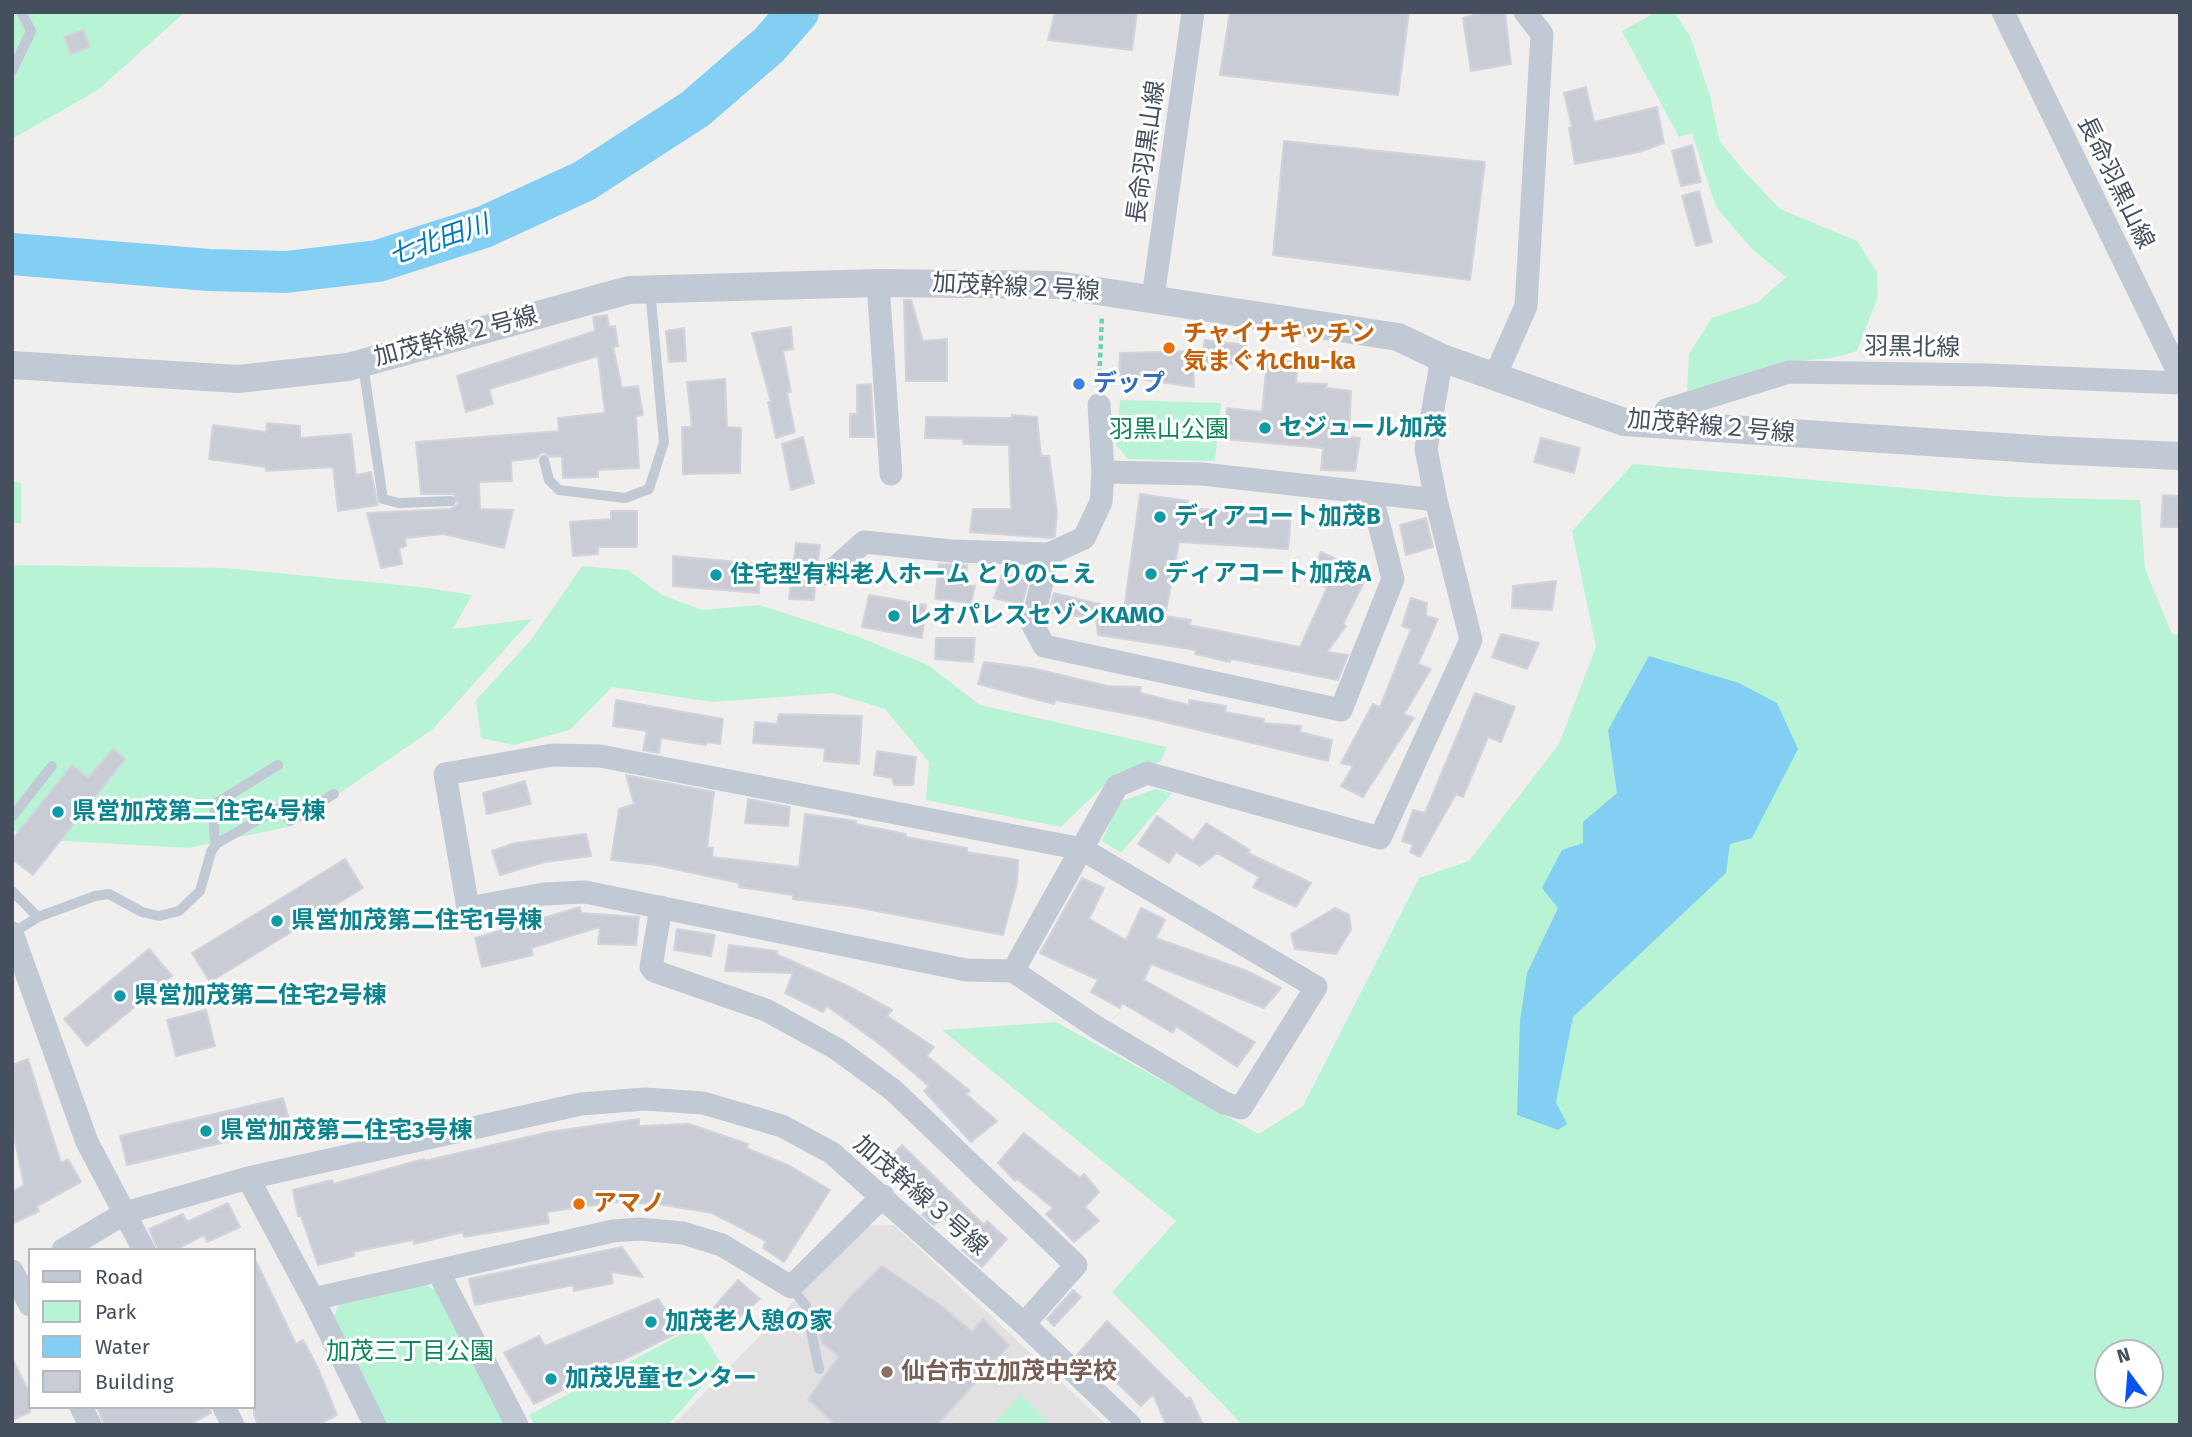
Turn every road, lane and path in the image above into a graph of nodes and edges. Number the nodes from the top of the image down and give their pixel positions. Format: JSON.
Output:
{"nodes":[{"id":1,"x":21,"y":12,"type":"edge"},
{"id":2,"x":1193,"y":12,"type":"edge"},
{"id":3,"x":1525,"y":12,"type":"edge"},
{"id":4,"x":2003,"y":12,"type":"edge"},
{"id":5,"x":12,"y":71,"type":"edge"},
{"id":6,"x":878,"y":283,"type":"junction"},
{"id":7,"x":650,"y":289,"type":"junction"},
{"id":8,"x":1102,"y":291,"type":"junction"},
{"id":9,"x":1153,"y":298,"type":"junction"},
{"id":10,"x":1442,"y":358,"type":"junction"},
{"id":11,"x":362,"y":363,"type":"junction"},
{"id":12,"x":12,"y":365,"type":"edge"},
{"id":13,"x":1495,"y":376,"type":"junction"},
{"id":14,"x":2180,"y":376,"type":"edge"},
{"id":15,"x":2180,"y":383,"type":"edge"},
{"id":16,"x":1099,"y":405,"type":"joint"},
{"id":17,"x":1667,"y":426,"type":"junction"},
{"id":18,"x":2180,"y":456,"type":"edge"},
{"id":19,"x":544,"y":460,"type":"dead end"},
{"id":20,"x":1103,"y":472,"type":"junction"},
{"id":21,"x":891,"y":474,"type":"dead end"},
{"id":22,"x":1371,"y":493,"type":"junction"},
{"id":23,"x":1436,"y":500,"type":"junction"},
{"id":24,"x":451,"y":501,"type":"dead end"},
{"id":25,"x":1049,"y":554,"type":"junction"},
{"id":26,"x":822,"y":574,"type":"dead end"},
{"id":27,"x":278,"y":765,"type":"dead end"},
{"id":28,"x":52,"y":766,"type":"dead end"},
{"id":29,"x":334,"y":794,"type":"dead end"},
{"id":30,"x":12,"y":817,"type":"edge"},
{"id":31,"x":216,"y":844,"type":"junction"},
{"id":32,"x":1082,"y":849,"type":"junction"},
{"id":33,"x":12,"y":891,"type":"edge"},
{"id":34,"x":661,"y":907,"type":"junction"},
{"id":35,"x":38,"y":916,"type":"junction"},
{"id":36,"x":13,"y":933,"type":"edge"},
{"id":37,"x":1013,"y":971,"type":"junction"},
{"id":38,"x":247,"y":1178,"type":"junction"},
{"id":39,"x":883,"y":1196,"type":"junction"},
{"id":40,"x":125,"y":1213,"type":"junction"},
{"id":41,"x":66,"y":1248,"type":"edge"},
{"id":42,"x":143,"y":1248,"type":"edge"},
{"id":43,"x":438,"y":1271,"type":"junction"},
{"id":44,"x":791,"y":1287,"type":"junction"},
{"id":45,"x":313,"y":1299,"type":"junction"},
{"id":46,"x":1024,"y":1324,"type":"junction"},
{"id":47,"x":819,"y":1368,"type":"dead end"},
{"id":48,"x":82,"y":1409,"type":"edge"},
{"id":49,"x":225,"y":1409,"type":"edge"},
{"id":50,"x":90,"y":1425,"type":"edge"},
{"id":51,"x":233,"y":1425,"type":"edge"},
{"id":52,"x":375,"y":1425,"type":"edge"},
{"id":53,"x":517,"y":1425,"type":"edge"},
{"id":54,"x":1130,"y":1425,"type":"edge"}],
"edges":[{"from":1,"to":5,"type":"lane"},
{"from":2,"to":9,"type":"street","name":"長命羽黒山線"},
{"from":3,"to":13,"type":"street"},
{"from":4,"to":14,"type":"street","name":"長命羽黒山線"},
{"from":6,"to":7,"type":"street","name":"加茂幹線２号線"},
{"from":6,"to":8,"type":"street","name":"加茂幹線２号線"},
{"from":6,"to":21,"type":"street"},
{"from":7,"to":11,"type":"street","name":"加茂幹線２号線"},
{"from":7,"to":19,"type":"lane"},
{"from":8,"to":9,"type":"street","name":"加茂幹線２号線"},
{"from":8,"to":16,"type":"path"},
{"from":9,"to":10,"type":"street","name":"加茂幹線２号線"},
{"from":10,"to":13,"type":"street","name":"加茂幹線２号線"},
{"from":10,"to":23,"type":"street"},
{"from":11,"to":12,"type":"street","name":"加茂幹線２号線"},
{"from":11,"to":24,"type":"lane"},
{"from":13,"to":17,"type":"street","name":"加茂幹線２号線"},
{"from":15,"to":17,"type":"street","name":"羽黒北線"},
{"from":16,"to":20,"type":"street"},
{"from":17,"to":18,"type":"street","name":"加茂幹線２号線"},
{"from":20,"to":22,"type":"street"},
{"from":20,"to":25,"type":"street"},
{"from":22,"to":23,"type":"street"},
{"from":22,"to":25,"type":"street"},
{"from":23,"to":32,"type":"street"},
{"from":25,"to":26,"type":"street"},
{"from":27,"to":31,"type":"lane"},
{"from":28,"to":30,"type":"lane"},
{"from":29,"to":31,"type":"lane"},
{"from":31,"to":35,"type":"lane"},
{"from":32,"to":34,"type":"street"},
{"from":32,"to":37,"type":"street"},
{"from":32,"to":37,"type":"street"},
{"from":33,"to":35,"type":"lane"},
{"from":34,"to":37,"type":"street"},
{"from":34,"to":46,"type":"street"},
{"from":35,"to":36,"type":"lane"},
{"from":36,"to":40,"type":"street"},
{"from":38,"to":39,"type":"street","name":"加茂幹線３号線"},
{"from":38,"to":40,"type":"street","name":"加茂幹線３号線"},
{"from":38,"to":45,"type":"street"},
{"from":39,"to":44,"type":"street"},
{"from":39,"to":46,"type":"street","name":"加茂幹線３号線"},
{"from":40,"to":41,"type":"street","name":"加茂幹線３号線"},
{"from":40,"to":42,"type":"street"},
{"from":43,"to":44,"type":"street"},
{"from":43,"to":45,"type":"street"},
{"from":43,"to":53,"type":"street"},
{"from":44,"to":47,"type":"lane"},
{"from":45,"to":52,"type":"street"},
{"from":46,"to":54,"type":"street","name":"加茂幹線３号線"},
{"from":48,"to":50,"type":"street"},
{"from":49,"to":51,"type":"street"}]}
